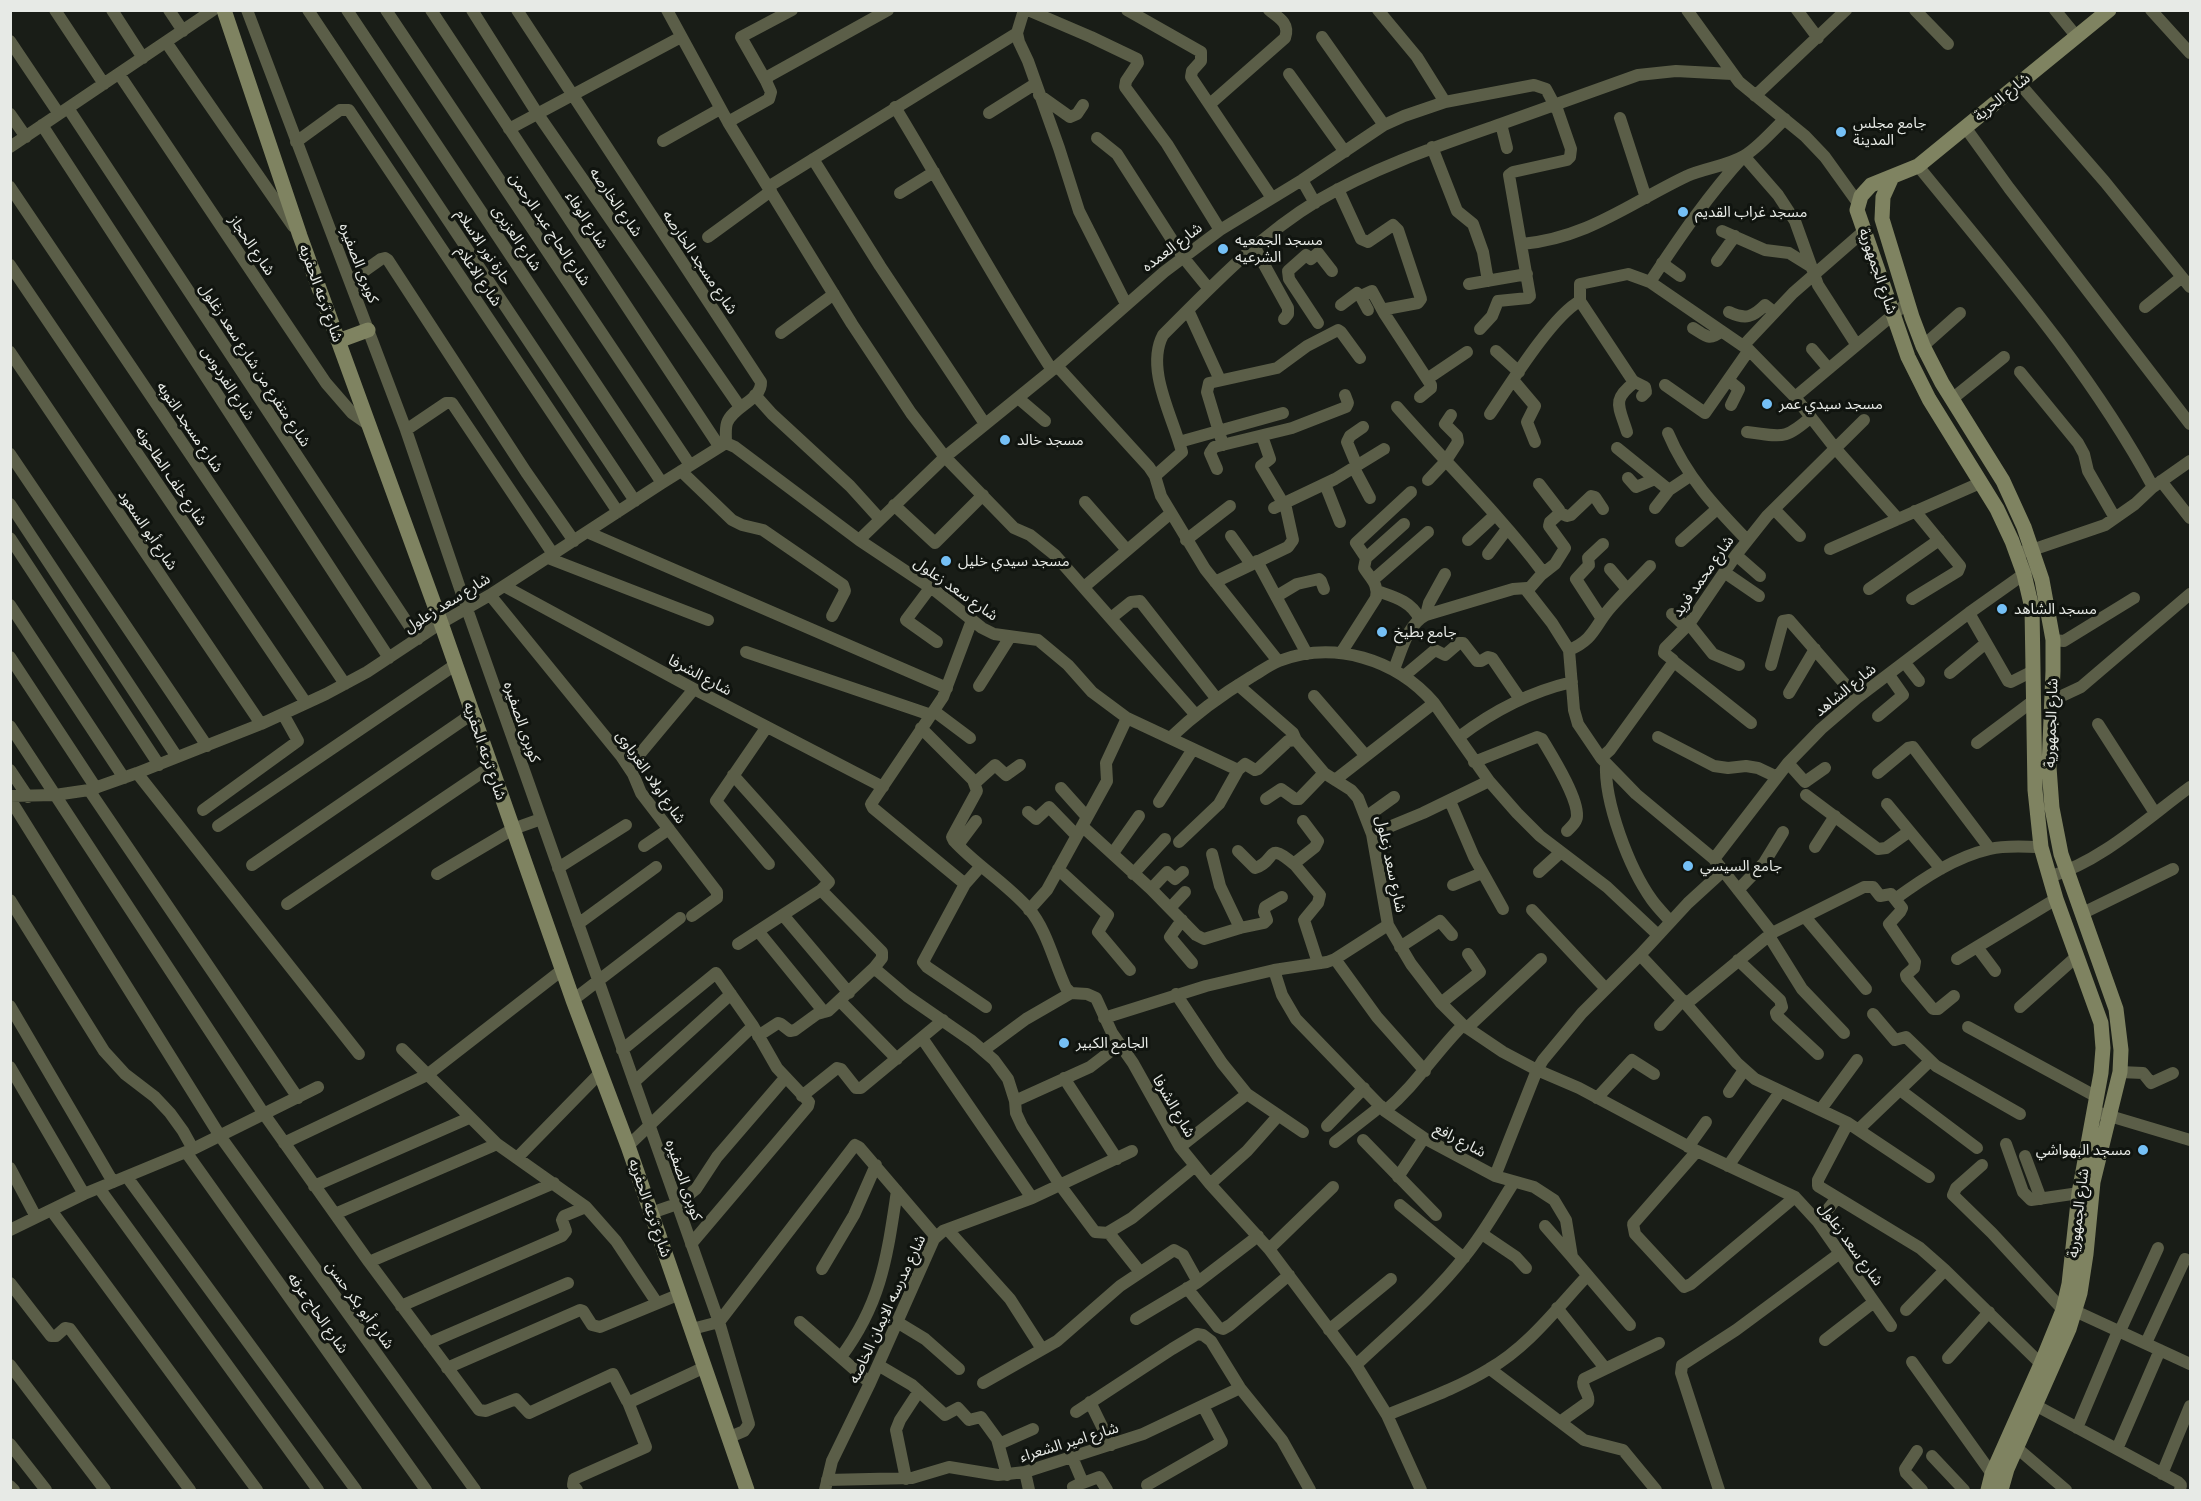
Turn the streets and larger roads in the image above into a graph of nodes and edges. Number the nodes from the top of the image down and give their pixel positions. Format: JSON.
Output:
{"nodes":[{"id":1,"x":55,"y":10,"type":"edge"},
{"id":2,"x":112,"y":10,"type":"edge"},
{"id":3,"x":169,"y":10,"type":"edge"},
{"id":4,"x":213,"y":10,"type":"edge"},
{"id":5,"x":224,"y":10,"type":"edge"},
{"id":6,"x":247,"y":10,"type":"edge"},
{"id":7,"x":308,"y":10,"type":"edge"},
{"id":8,"x":347,"y":10,"type":"edge"},
{"id":9,"x":386,"y":10,"type":"edge"},
{"id":10,"x":431,"y":10,"type":"edge"},
{"id":11,"x":472,"y":10,"type":"edge"},
{"id":12,"x":517,"y":10,"type":"edge"},
{"id":13,"x":668,"y":10,"type":"edge"},
{"id":14,"x":792,"y":10,"type":"edge"},
{"id":15,"x":888,"y":10,"type":"edge"},
{"id":16,"x":1026,"y":10,"type":"edge"},
{"id":17,"x":1127,"y":10,"type":"edge"},
{"id":18,"x":1269,"y":10,"type":"edge"},
{"id":19,"x":1378,"y":10,"type":"edge"},
{"id":20,"x":1687,"y":10,"type":"edge"},
{"id":21,"x":1797,"y":10,"type":"edge"},
{"id":22,"x":1846,"y":10,"type":"edge"},
{"id":23,"x":1915,"y":10,"type":"edge"},
{"id":24,"x":2055,"y":10,"type":"edge"},
{"id":25,"x":2109,"y":10,"type":"edge"},
{"id":26,"x":2151,"y":10,"type":"edge"},
{"id":27,"x":183,"y":31,"type":"junction"},
{"id":28,"x":1017,"y":33,"type":"junction"},
{"id":29,"x":681,"y":37,"type":"junction"},
{"id":30,"x":1322,"y":37,"type":"dead end"},
{"id":31,"x":2077,"y":37,"type":"junction"},
{"id":32,"x":1818,"y":38,"type":"junction"},
{"id":33,"x":10,"y":41,"type":"edge"},
{"id":34,"x":166,"y":42,"type":"junction"},
{"id":35,"x":1948,"y":44,"type":"dead end"},
{"id":36,"x":2190,"y":53,"type":"edge"},
{"id":37,"x":143,"y":57,"type":"junction"},
{"id":38,"x":119,"y":74,"type":"junction"},
{"id":39,"x":1289,"y":74,"type":"dead end"},
{"id":40,"x":1732,"y":74,"type":"junction"},
{"id":41,"x":766,"y":81,"type":"junction"},
{"id":42,"x":2019,"y":83,"type":"junction"},
{"id":43,"x":104,"y":84,"type":"junction"},
{"id":44,"x":1037,"y":90,"type":"junction"},
{"id":45,"x":571,"y":95,"type":"junction"},
{"id":46,"x":1755,"y":96,"type":"junction"},
{"id":47,"x":1445,"y":102,"type":"junction"},
{"id":48,"x":1210,"y":104,"type":"junction"},
{"id":49,"x":1555,"y":104,"type":"junction"},
{"id":50,"x":1083,"y":105,"type":"dead end"},
{"id":51,"x":895,"y":107,"type":"junction"},
{"id":52,"x":720,"y":109,"type":"junction"},
{"id":53,"x":64,"y":111,"type":"junction"},
{"id":54,"x":537,"y":113,"type":"junction"},
{"id":55,"x":989,"y":113,"type":"dead end"},
{"id":56,"x":10,"y":114,"type":"edge"},
{"id":57,"x":1620,"y":118,"type":"dead end"},
{"id":58,"x":1785,"y":118,"type":"junction"},
{"id":59,"x":728,"y":122,"type":"junction"},
{"id":60,"x":1501,"y":124,"type":"junction"},
{"id":61,"x":42,"y":125,"type":"junction"},
{"id":62,"x":1384,"y":125,"type":"junction"},
{"id":63,"x":1965,"y":128,"type":"junction"},
{"id":64,"x":509,"y":129,"type":"junction"},
{"id":65,"x":26,"y":137,"type":"junction"},
{"id":66,"x":1097,"y":138,"type":"dead end"},
{"id":67,"x":663,"y":141,"type":"dead end"},
{"id":68,"x":296,"y":142,"type":"junction"},
{"id":69,"x":10,"y":147,"type":"edge"},
{"id":70,"x":1432,"y":147,"type":"junction"},
{"id":71,"x":1507,"y":148,"type":"dead end"},
{"id":72,"x":1345,"y":152,"type":"junction"},
{"id":73,"x":1744,"y":156,"type":"junction"},
{"id":74,"x":813,"y":159,"type":"junction"},
{"id":75,"x":1918,"y":166,"type":"junction"},
{"id":76,"x":934,"y":172,"type":"junction"},
{"id":77,"x":1892,"y":177,"type":"junction"},
{"id":78,"x":1302,"y":180,"type":"junction"},
{"id":79,"x":10,"y":187,"type":"edge"},
{"id":80,"x":770,"y":189,"type":"junction"},
{"id":81,"x":1338,"y":189,"type":"junction"},
{"id":82,"x":900,"y":193,"type":"dead end"},
{"id":83,"x":1272,"y":198,"type":"junction"},
{"id":84,"x":1646,"y":198,"type":"junction"},
{"id":85,"x":1315,"y":202,"type":"junction"},
{"id":86,"x":1858,"y":203,"type":"junction"},
{"id":87,"x":1220,"y":230,"type":"junction"},
{"id":88,"x":1722,"y":231,"type":"dead end"},
{"id":89,"x":1864,"y":231,"type":"junction"},
{"id":90,"x":300,"y":236,"type":"junction"},
{"id":91,"x":708,"y":237,"type":"dead end"},
{"id":92,"x":1735,"y":237,"type":"junction"},
{"id":93,"x":1522,"y":244,"type":"junction"},
{"id":94,"x":1255,"y":248,"type":"junction"},
{"id":95,"x":1183,"y":257,"type":"junction"},
{"id":96,"x":1717,"y":261,"type":"dead end"},
{"id":97,"x":1662,"y":263,"type":"junction"},
{"id":98,"x":10,"y":265,"type":"edge"},
{"id":99,"x":1811,"y":270,"type":"junction"},
{"id":100,"x":1332,"y":271,"type":"dead end"},
{"id":101,"x":1527,"y":274,"type":"junction"},
{"id":102,"x":1680,"y":276,"type":"dead end"},
{"id":103,"x":1289,"y":279,"type":"junction"},
{"id":104,"x":350,"y":281,"type":"junction"},
{"id":105,"x":1488,"y":281,"type":"junction"},
{"id":106,"x":1650,"y":282,"type":"junction"},
{"id":107,"x":2186,"y":282,"type":"edge"},
{"id":108,"x":1469,"y":284,"type":"dead end"},
{"id":109,"x":1277,"y":286,"type":"junction"},
{"id":110,"x":1209,"y":289,"type":"junction"},
{"id":111,"x":834,"y":294,"type":"junction"},
{"id":112,"x":1360,"y":296,"type":"junction"},
{"id":113,"x":1580,"y":301,"type":"junction"},
{"id":114,"x":1907,"y":303,"type":"junction"},
{"id":115,"x":1126,"y":304,"type":"junction"},
{"id":116,"x":1341,"y":305,"type":"dead end"},
{"id":117,"x":2145,"y":307,"type":"dead end"},
{"id":118,"x":1188,"y":310,"type":"junction"},
{"id":119,"x":1368,"y":310,"type":"dead end"},
{"id":120,"x":1729,"y":312,"type":"dead end"},
{"id":121,"x":1774,"y":312,"type":"junction"},
{"id":122,"x":1384,"y":313,"type":"junction"},
{"id":123,"x":1893,"y":313,"type":"junction"},
{"id":124,"x":1960,"y":313,"type":"dead end"},
{"id":125,"x":1701,"y":317,"type":"junction"},
{"id":126,"x":1284,"y":319,"type":"dead end"},
{"id":127,"x":1318,"y":323,"type":"dead end"},
{"id":128,"x":1480,"y":328,"type":"dead end"},
{"id":129,"x":368,"y":330,"type":"junction"},
{"id":130,"x":1721,"y":331,"type":"junction"},
{"id":131,"x":781,"y":333,"type":"dead end"},
{"id":132,"x":338,"y":341,"type":"junction"},
{"id":133,"x":1856,"y":344,"type":"junction"},
{"id":134,"x":1923,"y":346,"type":"junction"},
{"id":135,"x":1746,"y":348,"type":"junction"},
{"id":136,"x":1812,"y":349,"type":"dead end"},
{"id":137,"x":1496,"y":351,"type":"dead end"},
{"id":138,"x":10,"y":352,"type":"edge"},
{"id":139,"x":1467,"y":352,"type":"dead end"},
{"id":140,"x":2004,"y":357,"type":"dead end"},
{"id":141,"x":1360,"y":358,"type":"dead end"},
{"id":142,"x":1055,"y":368,"type":"junction"},
{"id":143,"x":1828,"y":368,"type":"junction"},
{"id":144,"x":2020,"y":372,"type":"dead end"},
{"id":145,"x":1516,"y":376,"type":"junction"},
{"id":146,"x":1427,"y":379,"type":"junction"},
{"id":147,"x":1220,"y":380,"type":"junction"},
{"id":148,"x":1728,"y":380,"type":"junction"},
{"id":149,"x":1635,"y":382,"type":"junction"},
{"id":150,"x":1665,"y":386,"type":"dead end"},
{"id":151,"x":755,"y":395,"type":"junction"},
{"id":152,"x":1346,"y":395,"type":"dead end"},
{"id":153,"x":1642,"y":396,"type":"dead end"},
{"id":154,"x":1420,"y":397,"type":"dead end"},
{"id":155,"x":1795,"y":397,"type":"junction"},
{"id":156,"x":1018,"y":398,"type":"junction"},
{"id":157,"x":1952,"y":399,"type":"junction"},
{"id":158,"x":1731,"y":405,"type":"dead end"},
{"id":159,"x":740,"y":407,"type":"junction"},
{"id":160,"x":1397,"y":407,"type":"dead end"},
{"id":161,"x":1283,"y":413,"type":"dead end"},
{"id":162,"x":1490,"y":414,"type":"dead end"},
{"id":163,"x":1451,"y":415,"type":"dead end"},
{"id":164,"x":1811,"y":417,"type":"junction"},
{"id":165,"x":1864,"y":420,"type":"dead end"},
{"id":166,"x":1045,"y":421,"type":"dead end"},
{"id":167,"x":985,"y":424,"type":"junction"},
{"id":168,"x":2190,"y":424,"type":"edge"},
{"id":169,"x":369,"y":425,"type":"junction"},
{"id":170,"x":1363,"y":427,"type":"dead end"},
{"id":171,"x":406,"y":429,"type":"junction"},
{"id":172,"x":1219,"y":430,"type":"junction"},
{"id":173,"x":1627,"y":432,"type":"dead end"},
{"id":174,"x":1747,"y":432,"type":"dead end"},
{"id":175,"x":1668,"y":433,"type":"dead end"},
{"id":176,"x":1262,"y":436,"type":"junction"},
{"id":177,"x":1179,"y":442,"type":"junction"},
{"id":178,"x":1535,"y":442,"type":"dead end"},
{"id":179,"x":723,"y":445,"type":"junction"},
{"id":180,"x":1222,"y":445,"type":"junction"},
{"id":181,"x":1835,"y":447,"type":"junction"},
{"id":182,"x":1617,"y":448,"type":"dead end"},
{"id":183,"x":1384,"y":449,"type":"dead end"},
{"id":184,"x":10,"y":454,"type":"edge"},
{"id":185,"x":945,"y":457,"type":"junction"},
{"id":186,"x":1445,"y":462,"type":"junction"},
{"id":187,"x":2190,"y":462,"type":"edge"},
{"id":188,"x":1355,"y":467,"type":"junction"},
{"id":189,"x":685,"y":468,"type":"junction"},
{"id":190,"x":1217,"y":469,"type":"dead end"},
{"id":191,"x":1155,"y":476,"type":"junction"},
{"id":192,"x":1690,"y":476,"type":"junction"},
{"id":193,"x":1628,"y":478,"type":"dead end"},
{"id":194,"x":1656,"y":479,"type":"junction"},
{"id":195,"x":1428,"y":480,"type":"dead end"},
{"id":196,"x":662,"y":483,"type":"junction"},
{"id":197,"x":1980,"y":483,"type":"junction"},
{"id":198,"x":1325,"y":484,"type":"junction"},
{"id":199,"x":1539,"y":484,"type":"dead end"},
{"id":200,"x":2157,"y":484,"type":"junction"},
{"id":201,"x":1669,"y":490,"type":"junction"},
{"id":202,"x":1411,"y":492,"type":"dead end"},
{"id":203,"x":983,"y":495,"type":"junction"},
{"id":204,"x":1370,"y":498,"type":"dead end"},
{"id":205,"x":634,"y":501,"type":"junction"},
{"id":206,"x":1085,"y":502,"type":"dead end"},
{"id":207,"x":10,"y":504,"type":"edge"},
{"id":208,"x":894,"y":505,"type":"junction"},
{"id":209,"x":1230,"y":506,"type":"dead end"},
{"id":210,"x":1279,"y":506,"type":"junction"},
{"id":211,"x":1603,"y":508,"type":"dead end"},
{"id":212,"x":1655,"y":508,"type":"dead end"},
{"id":213,"x":1717,"y":509,"type":"junction"},
{"id":214,"x":1774,"y":509,"type":"junction"},
{"id":215,"x":1915,"y":511,"type":"junction"},
{"id":216,"x":618,"y":512,"type":"junction"},
{"id":217,"x":1171,"y":513,"type":"junction"},
{"id":218,"x":1560,"y":513,"type":"junction"},
{"id":219,"x":1495,"y":515,"type":"junction"},
{"id":220,"x":879,"y":518,"type":"junction"},
{"id":221,"x":2115,"y":518,"type":"junction"},
{"id":222,"x":2190,"y":518,"type":"edge"},
{"id":223,"x":1898,"y":519,"type":"junction"},
{"id":224,"x":1340,"y":522,"type":"dead end"},
{"id":225,"x":1404,"y":524,"type":"dead end"},
{"id":226,"x":1508,"y":529,"type":"junction"},
{"id":227,"x":587,"y":532,"type":"junction"},
{"id":228,"x":1428,"y":532,"type":"dead end"},
{"id":229,"x":1231,"y":536,"type":"dead end"},
{"id":230,"x":1800,"y":536,"type":"dead end"},
{"id":231,"x":10,"y":538,"type":"edge"},
{"id":232,"x":859,"y":540,"type":"junction"},
{"id":233,"x":1186,"y":540,"type":"junction"},
{"id":234,"x":1468,"y":540,"type":"dead end"},
{"id":235,"x":1747,"y":540,"type":"junction"},
{"id":236,"x":1939,"y":540,"type":"junction"},
{"id":237,"x":574,"y":541,"type":"junction"},
{"id":238,"x":1681,"y":541,"type":"dead end"},
{"id":239,"x":1603,"y":544,"type":"dead end"},
{"id":240,"x":1830,"y":549,"type":"dead end"},
{"id":241,"x":1127,"y":550,"type":"junction"},
{"id":242,"x":2024,"y":552,"type":"junction"},
{"id":243,"x":1488,"y":554,"type":"dead end"},
{"id":244,"x":1736,"y":555,"type":"junction"},
{"id":245,"x":551,"y":556,"type":"junction"},
{"id":246,"x":1366,"y":558,"type":"junction"},
{"id":247,"x":1254,"y":562,"type":"junction"},
{"id":248,"x":1650,"y":566,"type":"dead end"},
{"id":249,"x":1610,"y":569,"type":"dead end"},
{"id":250,"x":1724,"y":572,"type":"junction"},
{"id":251,"x":1445,"y":574,"type":"dead end"},
{"id":252,"x":2024,"y":574,"type":"junction"},
{"id":253,"x":1541,"y":575,"type":"junction"},
{"id":254,"x":1760,"y":576,"type":"dead end"},
{"id":255,"x":1215,"y":582,"type":"junction"},
{"id":256,"x":504,"y":586,"type":"junction"},
{"id":257,"x":1375,"y":586,"type":"junction"},
{"id":258,"x":1084,"y":587,"type":"junction"},
{"id":259,"x":930,"y":588,"type":"junction"},
{"id":260,"x":1527,"y":588,"type":"junction"},
{"id":261,"x":1627,"y":589,"type":"junction"},
{"id":262,"x":1869,"y":589,"type":"dead end"},
{"id":263,"x":1324,"y":590,"type":"dead end"},
{"id":264,"x":2190,"y":594,"type":"edge"},
{"id":265,"x":490,"y":596,"type":"junction"},
{"id":266,"x":1277,"y":596,"type":"junction"},
{"id":267,"x":1759,"y":596,"type":"dead end"},
{"id":268,"x":2134,"y":598,"type":"dead end"},
{"id":269,"x":1912,"y":600,"type":"dead end"},
{"id":270,"x":10,"y":605,"type":"edge"},
{"id":271,"x":467,"y":609,"type":"junction"},
{"id":272,"x":1969,"y":613,"type":"junction"},
{"id":273,"x":1672,"y":614,"type":"dead end"},
{"id":274,"x":832,"y":616,"type":"dead end"},
{"id":275,"x":1422,"y":616,"type":"junction"},
{"id":276,"x":1111,"y":618,"type":"junction"},
{"id":277,"x":1602,"y":619,"type":"junction"},
{"id":278,"x":708,"y":620,"type":"dead end"},
{"id":279,"x":972,"y":620,"type":"junction"},
{"id":280,"x":441,"y":623,"type":"junction"},
{"id":281,"x":1687,"y":625,"type":"junction"},
{"id":282,"x":1010,"y":637,"type":"junction"},
{"id":283,"x":418,"y":639,"type":"junction"},
{"id":284,"x":2053,"y":640,"type":"junction"},
{"id":285,"x":937,"y":642,"type":"dead end"},
{"id":286,"x":1986,"y":643,"type":"junction"},
{"id":287,"x":1569,"y":650,"type":"junction"},
{"id":288,"x":1815,"y":650,"type":"junction"},
{"id":289,"x":746,"y":652,"type":"dead end"},
{"id":290,"x":1341,"y":653,"type":"junction"},
{"id":291,"x":1307,"y":654,"type":"junction"},
{"id":292,"x":10,"y":657,"type":"edge"},
{"id":293,"x":388,"y":658,"type":"junction"},
{"id":294,"x":1278,"y":661,"type":"junction"},
{"id":295,"x":1673,"y":661,"type":"junction"},
{"id":296,"x":1905,"y":663,"type":"junction"},
{"id":297,"x":455,"y":665,"type":"junction"},
{"id":298,"x":1739,"y":665,"type":"dead end"},
{"id":299,"x":1771,"y":665,"type":"dead end"},
{"id":300,"x":2033,"y":671,"type":"junction"},
{"id":301,"x":1399,"y":672,"type":"junction"},
{"id":302,"x":1950,"y":673,"type":"dead end"},
{"id":303,"x":1889,"y":675,"type":"junction"},
{"id":304,"x":1919,"y":681,"type":"dead end"},
{"id":305,"x":1572,"y":682,"type":"junction"},
{"id":306,"x":345,"y":684,"type":"junction"},
{"id":307,"x":1238,"y":685,"type":"junction"},
{"id":308,"x":979,"y":686,"type":"dead end"},
{"id":309,"x":947,"y":688,"type":"junction"},
{"id":310,"x":694,"y":689,"type":"junction"},
{"id":311,"x":1789,"y":693,"type":"dead end"},
{"id":312,"x":1314,"y":696,"type":"dead end"},
{"id":313,"x":1216,"y":698,"type":"junction"},
{"id":314,"x":1857,"y":698,"type":"junction"},
{"id":315,"x":1520,"y":699,"type":"junction"},
{"id":316,"x":2033,"y":701,"type":"junction"},
{"id":317,"x":2051,"y":701,"type":"junction"},
{"id":318,"x":306,"y":703,"type":"junction"},
{"id":319,"x":1434,"y":703,"type":"junction"},
{"id":320,"x":933,"y":713,"type":"junction"},
{"id":321,"x":283,"y":714,"type":"junction"},
{"id":322,"x":472,"y":714,"type":"junction"},
{"id":323,"x":1195,"y":714,"type":"junction"},
{"id":324,"x":1878,"y":717,"type":"dead end"},
{"id":325,"x":1127,"y":718,"type":"junction"},
{"id":326,"x":1751,"y":723,"type":"dead end"},
{"id":327,"x":261,"y":724,"type":"junction"},
{"id":328,"x":2098,"y":724,"type":"dead end"},
{"id":329,"x":10,"y":726,"type":"edge"},
{"id":330,"x":766,"y":728,"type":"junction"},
{"id":331,"x":921,"y":728,"type":"junction"},
{"id":332,"x":1459,"y":737,"type":"junction"},
{"id":333,"x":1658,"y":737,"type":"dead end"},
{"id":334,"x":970,"y":738,"type":"dead end"},
{"id":335,"x":1170,"y":738,"type":"junction"},
{"id":336,"x":1296,"y":740,"type":"junction"},
{"id":337,"x":1977,"y":743,"type":"dead end"},
{"id":338,"x":207,"y":746,"type":"junction"},
{"id":339,"x":1193,"y":749,"type":"junction"},
{"id":340,"x":1366,"y":756,"type":"junction"},
{"id":341,"x":177,"y":757,"type":"junction"},
{"id":342,"x":1604,"y":760,"type":"junction"},
{"id":343,"x":1474,"y":762,"type":"junction"},
{"id":344,"x":1788,"y":763,"type":"junction"},
{"id":345,"x":159,"y":765,"type":"junction"},
{"id":346,"x":1020,"y":765,"type":"dead end"},
{"id":347,"x":490,"y":767,"type":"junction"},
{"id":348,"x":629,"y":767,"type":"junction"},
{"id":349,"x":1825,"y":768,"type":"dead end"},
{"id":350,"x":10,"y":770,"type":"edge"},
{"id":351,"x":1238,"y":770,"type":"junction"},
{"id":352,"x":137,"y":773,"type":"junction"},
{"id":353,"x":1878,"y":773,"type":"dead end"},
{"id":354,"x":733,"y":775,"type":"junction"},
{"id":355,"x":1330,"y":776,"type":"junction"},
{"id":356,"x":1777,"y":777,"type":"junction"},
{"id":357,"x":124,"y":778,"type":"junction"},
{"id":358,"x":1489,"y":781,"type":"junction"},
{"id":359,"x":975,"y":783,"type":"junction"},
{"id":360,"x":883,"y":787,"type":"junction"},
{"id":361,"x":2190,"y":787,"type":"edge"},
{"id":362,"x":1061,"y":788,"type":"dead end"},
{"id":363,"x":92,"y":789,"type":"junction"},
{"id":364,"x":55,"y":795,"type":"junction"},
{"id":365,"x":1806,"y":795,"type":"dead end"},
{"id":366,"x":1394,"y":796,"type":"dead end"},
{"id":367,"x":10,"y":797,"type":"edge"},
{"id":368,"x":28,"y":797,"type":"junction"},
{"id":369,"x":1266,"y":799,"type":"dead end"},
{"id":370,"x":1450,"y":801,"type":"junction"},
{"id":371,"x":1159,"y":802,"type":"dead end"},
{"id":372,"x":1887,"y":804,"type":"dead end"},
{"id":373,"x":203,"y":810,"type":"dead end"},
{"id":374,"x":1028,"y":812,"type":"dead end"},
{"id":375,"x":2155,"y":813,"type":"junction"},
{"id":376,"x":1139,"y":816,"type":"dead end"},
{"id":377,"x":1835,"y":816,"type":"junction"},
{"id":378,"x":1366,"y":817,"type":"junction"},
{"id":379,"x":541,"y":819,"type":"junction"},
{"id":380,"x":976,"y":821,"type":"dead end"},
{"id":381,"x":1303,"y":821,"type":"dead end"},
{"id":382,"x":626,"y":825,"type":"dead end"},
{"id":383,"x":218,"y":826,"type":"dead end"},
{"id":384,"x":1082,"y":826,"type":"junction"},
{"id":385,"x":513,"y":829,"type":"junction"},
{"id":386,"x":669,"y":829,"type":"junction"},
{"id":387,"x":1567,"y":831,"type":"dead end"},
{"id":388,"x":1783,"y":832,"type":"dead end"},
{"id":389,"x":1911,"y":833,"type":"junction"},
{"id":390,"x":1372,"y":834,"type":"junction"},
{"id":391,"x":1164,"y":839,"type":"dead end"},
{"id":392,"x":1179,"y":842,"type":"dead end"},
{"id":393,"x":958,"y":845,"type":"junction"},
{"id":394,"x":644,"y":846,"type":"dead end"},
{"id":395,"x":1815,"y":847,"type":"dead end"},
{"id":396,"x":2041,"y":848,"type":"junction"},
{"id":397,"x":1990,"y":849,"type":"junction"},
{"id":398,"x":1238,"y":851,"type":"dead end"},
{"id":399,"x":1561,"y":852,"type":"junction"},
{"id":400,"x":1113,"y":853,"type":"junction"},
{"id":401,"x":1212,"y":854,"type":"dead end"},
{"id":402,"x":1714,"y":859,"type":"junction"},
{"id":403,"x":769,"y":864,"type":"dead end"},
{"id":404,"x":252,"y":865,"type":"dead end"},
{"id":405,"x":1295,"y":865,"type":"junction"},
{"id":406,"x":656,"y":867,"type":"dead end"},
{"id":407,"x":980,"y":867,"type":"junction"},
{"id":408,"x":558,"y":868,"type":"junction"},
{"id":409,"x":1058,"y":868,"type":"junction"},
{"id":410,"x":1941,"y":869,"type":"junction"},
{"id":411,"x":2173,"y":869,"type":"dead end"},
{"id":412,"x":1724,"y":871,"type":"junction"},
{"id":413,"x":1183,"y":872,"type":"dead end"},
{"id":414,"x":1539,"y":872,"type":"dead end"},
{"id":415,"x":2068,"y":872,"type":"junction"},
{"id":416,"x":1482,"y":873,"type":"junction"},
{"id":417,"x":437,"y":874,"type":"dead end"},
{"id":418,"x":1133,"y":874,"type":"junction"},
{"id":419,"x":2049,"y":877,"type":"junction"},
{"id":420,"x":965,"y":884,"type":"junction"},
{"id":421,"x":1453,"y":885,"type":"dead end"},
{"id":422,"x":1151,"y":889,"type":"junction"},
{"id":423,"x":821,"y":890,"type":"junction"},
{"id":424,"x":1738,"y":890,"type":"junction"},
{"id":425,"x":1185,"y":892,"type":"dead end"},
{"id":426,"x":1282,"y":897,"type":"dead end"},
{"id":427,"x":1895,"y":899,"type":"junction"},
{"id":428,"x":2055,"y":899,"type":"junction"},
{"id":429,"x":10,"y":900,"type":"edge"},
{"id":430,"x":287,"y":904,"type":"dead end"},
{"id":431,"x":1170,"y":908,"type":"junction"},
{"id":432,"x":1503,"y":909,"type":"dead end"},
{"id":433,"x":1029,"y":910,"type":"junction"},
{"id":434,"x":1532,"y":910,"type":"dead end"},
{"id":435,"x":2082,"y":913,"type":"junction"},
{"id":436,"x":783,"y":915,"type":"junction"},
{"id":437,"x":1805,"y":916,"type":"junction"},
{"id":438,"x":1182,"y":920,"type":"junction"},
{"id":439,"x":1670,"y":921,"type":"junction"},
{"id":440,"x":578,"y":924,"type":"junction"},
{"id":441,"x":1388,"y":925,"type":"junction"},
{"id":442,"x":1240,"y":928,"type":"junction"},
{"id":443,"x":758,"y":931,"type":"junction"},
{"id":444,"x":1658,"y":934,"type":"junction"},
{"id":445,"x":1452,"y":935,"type":"dead end"},
{"id":446,"x":1771,"y":935,"type":"junction"},
{"id":447,"x":738,"y":944,"type":"dead end"},
{"id":448,"x":1400,"y":947,"type":"junction"},
{"id":449,"x":1977,"y":947,"type":"junction"},
{"id":450,"x":1468,"y":954,"type":"dead end"},
{"id":451,"x":1640,"y":955,"type":"junction"},
{"id":452,"x":2076,"y":957,"type":"junction"},
{"id":453,"x":1335,"y":959,"type":"junction"},
{"id":454,"x":1541,"y":959,"type":"dead end"},
{"id":455,"x":1738,"y":960,"type":"junction"},
{"id":456,"x":1957,"y":960,"type":"dead end"},
{"id":457,"x":1192,"y":963,"type":"dead end"},
{"id":458,"x":1318,"y":963,"type":"junction"},
{"id":459,"x":874,"y":968,"type":"junction"},
{"id":460,"x":562,"y":970,"type":"junction"},
{"id":461,"x":1130,"y":970,"type":"dead end"},
{"id":462,"x":1274,"y":970,"type":"junction"},
{"id":463,"x":1995,"y":971,"type":"dead end"},
{"id":464,"x":598,"y":981,"type":"junction"},
{"id":465,"x":1606,"y":989,"type":"junction"},
{"id":466,"x":1866,"y":989,"type":"dead end"},
{"id":467,"x":1071,"y":993,"type":"junction"},
{"id":468,"x":731,"y":994,"type":"junction"},
{"id":469,"x":1176,"y":994,"type":"junction"},
{"id":470,"x":1954,"y":996,"type":"dead end"},
{"id":471,"x":844,"y":997,"type":"junction"},
{"id":472,"x":573,"y":1000,"type":"junction"},
{"id":473,"x":1684,"y":1002,"type":"junction"},
{"id":474,"x":1441,"y":1003,"type":"junction"},
{"id":475,"x":10,"y":1006,"type":"edge"},
{"id":476,"x":986,"y":1007,"type":"dead end"},
{"id":477,"x":2020,"y":1007,"type":"dead end"},
{"id":478,"x":824,"y":1012,"type":"junction"},
{"id":479,"x":1873,"y":1014,"type":"dead end"},
{"id":480,"x":1104,"y":1018,"type":"junction"},
{"id":481,"x":943,"y":1020,"type":"junction"},
{"id":482,"x":1660,"y":1025,"type":"dead end"},
{"id":483,"x":1465,"y":1027,"type":"junction"},
{"id":484,"x":1968,"y":1027,"type":"dead end"},
{"id":485,"x":755,"y":1031,"type":"junction"},
{"id":486,"x":1844,"y":1033,"type":"dead end"},
{"id":487,"x":922,"y":1038,"type":"junction"},
{"id":488,"x":1120,"y":1044,"type":"junction"},
{"id":489,"x":402,"y":1050,"type":"dead end"},
{"id":490,"x":622,"y":1050,"type":"junction"},
{"id":491,"x":984,"y":1050,"type":"junction"},
{"id":492,"x":359,"y":1054,"type":"dead end"},
{"id":493,"x":1818,"y":1054,"type":"dead end"},
{"id":494,"x":897,"y":1059,"type":"junction"},
{"id":495,"x":1857,"y":1060,"type":"dead end"},
{"id":496,"x":1930,"y":1061,"type":"junction"},
{"id":497,"x":10,"y":1067,"type":"edge"},
{"id":498,"x":1537,"y":1070,"type":"junction"},
{"id":499,"x":1744,"y":1070,"type":"junction"},
{"id":500,"x":1425,"y":1071,"type":"junction"},
{"id":501,"x":2120,"y":1072,"type":"junction"},
{"id":502,"x":600,"y":1073,"type":"junction"},
{"id":503,"x":2174,"y":1073,"type":"dead end"},
{"id":504,"x":1654,"y":1074,"type":"dead end"},
{"id":505,"x":428,"y":1075,"type":"junction"},
{"id":506,"x":785,"y":1078,"type":"junction"},
{"id":507,"x":1064,"y":1078,"type":"junction"},
{"id":508,"x":634,"y":1082,"type":"junction"},
{"id":509,"x":318,"y":1087,"type":"dead end"},
{"id":510,"x":1364,"y":1088,"type":"junction"},
{"id":511,"x":1900,"y":1090,"type":"junction"},
{"id":512,"x":1729,"y":1092,"type":"dead end"},
{"id":513,"x":1780,"y":1092,"type":"junction"},
{"id":514,"x":1247,"y":1094,"type":"junction"},
{"id":515,"x":802,"y":1096,"type":"junction"},
{"id":516,"x":298,"y":1098,"type":"junction"},
{"id":517,"x":1597,"y":1098,"type":"junction"},
{"id":518,"x":1015,"y":1101,"type":"junction"},
{"id":519,"x":1383,"y":1108,"type":"junction"},
{"id":520,"x":2099,"y":1108,"type":"junction"},
{"id":521,"x":1821,"y":1109,"type":"junction"},
{"id":522,"x":264,"y":1114,"type":"junction"},
{"id":523,"x":2020,"y":1114,"type":"dead end"},
{"id":524,"x":1278,"y":1116,"type":"junction"},
{"id":525,"x":469,"y":1119,"type":"junction"},
{"id":526,"x":1706,"y":1122,"type":"dead end"},
{"id":527,"x":649,"y":1125,"type":"junction"},
{"id":528,"x":1328,"y":1126,"type":"dead end"},
{"id":529,"x":1854,"y":1126,"type":"junction"},
{"id":530,"x":1303,"y":1132,"type":"dead end"},
{"id":531,"x":220,"y":1136,"type":"junction"},
{"id":532,"x":2188,"y":1136,"type":"edge"},
{"id":533,"x":1424,"y":1138,"type":"junction"},
{"id":534,"x":1363,"y":1140,"type":"dead end"},
{"id":535,"x":1335,"y":1142,"type":"dead end"},
{"id":536,"x":284,"y":1143,"type":"junction"},
{"id":537,"x":497,"y":1144,"type":"junction"},
{"id":538,"x":2006,"y":1144,"type":"dead end"},
{"id":539,"x":628,"y":1146,"type":"junction"},
{"id":540,"x":1180,"y":1147,"type":"junction"},
{"id":541,"x":1977,"y":1148,"type":"dead end"},
{"id":542,"x":1693,"y":1149,"type":"junction"},
{"id":543,"x":189,"y":1151,"type":"junction"},
{"id":544,"x":1132,"y":1151,"type":"dead end"},
{"id":545,"x":2025,"y":1156,"type":"dead end"},
{"id":546,"x":517,"y":1158,"type":"junction"},
{"id":547,"x":1117,"y":1159,"type":"junction"},
{"id":548,"x":876,"y":1165,"type":"junction"},
{"id":549,"x":1982,"y":1165,"type":"dead end"},
{"id":550,"x":1195,"y":1166,"type":"junction"},
{"id":551,"x":1728,"y":1166,"type":"junction"},
{"id":552,"x":10,"y":1168,"type":"edge"},
{"id":553,"x":127,"y":1176,"type":"junction"},
{"id":554,"x":1496,"y":1176,"type":"junction"},
{"id":555,"x":1398,"y":1177,"type":"junction"},
{"id":556,"x":1929,"y":1177,"type":"dead end"},
{"id":557,"x":113,"y":1182,"type":"junction"},
{"id":558,"x":1514,"y":1182,"type":"junction"},
{"id":559,"x":554,"y":1183,"type":"junction"},
{"id":560,"x":1210,"y":1184,"type":"junction"},
{"id":561,"x":1060,"y":1185,"type":"junction"},
{"id":562,"x":314,"y":1186,"type":"junction"},
{"id":563,"x":1334,"y":1187,"type":"dead end"},
{"id":564,"x":99,"y":1188,"type":"junction"},
{"id":565,"x":897,"y":1191,"type":"junction"},
{"id":566,"x":2079,"y":1193,"type":"junction"},
{"id":567,"x":84,"y":1194,"type":"junction"},
{"id":568,"x":1795,"y":1197,"type":"junction"},
{"id":569,"x":1032,"y":1198,"type":"junction"},
{"id":570,"x":1836,"y":1199,"type":"junction"},
{"id":571,"x":2041,"y":1199,"type":"junction"},
{"id":572,"x":677,"y":1204,"type":"junction"},
{"id":573,"x":1400,"y":1205,"type":"dead end"},
{"id":574,"x":586,"y":1207,"type":"junction"},
{"id":575,"x":51,"y":1210,"type":"junction"},
{"id":576,"x":651,"y":1213,"type":"junction"},
{"id":577,"x":335,"y":1214,"type":"junction"},
{"id":578,"x":1436,"y":1215,"type":"dead end"},
{"id":579,"x":36,"y":1217,"type":"junction"},
{"id":580,"x":1818,"y":1222,"type":"junction"},
{"id":581,"x":1545,"y":1226,"type":"dead end"},
{"id":582,"x":11,"y":1229,"type":"edge"},
{"id":583,"x":948,"y":1230,"type":"junction"},
{"id":584,"x":1107,"y":1233,"type":"junction"},
{"id":585,"x":1482,"y":1234,"type":"junction"},
{"id":586,"x":1258,"y":1236,"type":"junction"},
{"id":587,"x":936,"y":1237,"type":"junction"},
{"id":588,"x":691,"y":1244,"type":"junction"},
{"id":589,"x":2158,"y":1248,"type":"dead end"},
{"id":590,"x":1269,"y":1249,"type":"junction"},
{"id":591,"x":1840,"y":1253,"type":"junction"},
{"id":592,"x":1572,"y":1257,"type":"junction"},
{"id":593,"x":1464,"y":1258,"type":"junction"},
{"id":594,"x":2185,"y":1260,"type":"dead end"},
{"id":595,"x":369,"y":1262,"type":"junction"},
{"id":596,"x":1526,"y":1268,"type":"dead end"},
{"id":597,"x":822,"y":1269,"type":"dead end"},
{"id":598,"x":1945,"y":1270,"type":"junction"},
{"id":599,"x":1140,"y":1272,"type":"junction"},
{"id":600,"x":1289,"y":1275,"type":"junction"},
{"id":601,"x":1587,"y":1276,"type":"junction"},
{"id":602,"x":1391,"y":1279,"type":"dead end"},
{"id":603,"x":10,"y":1283,"type":"edge"},
{"id":604,"x":568,"y":1283,"type":"dead end"},
{"id":605,"x":1193,"y":1285,"type":"junction"},
{"id":606,"x":680,"y":1294,"type":"junction"},
{"id":607,"x":1874,"y":1302,"type":"junction"},
{"id":608,"x":657,"y":1303,"type":"junction"},
{"id":609,"x":401,"y":1306,"type":"junction"},
{"id":610,"x":1557,"y":1308,"type":"junction"},
{"id":611,"x":1906,"y":1310,"type":"dead end"},
{"id":612,"x":2069,"y":1311,"type":"junction"},
{"id":613,"x":1989,"y":1312,"type":"junction"},
{"id":614,"x":1136,"y":1319,"type":"dead end"},
{"id":615,"x":719,"y":1322,"type":"junction"},
{"id":616,"x":800,"y":1322,"type":"dead end"},
{"id":617,"x":897,"y":1322,"type":"junction"},
{"id":618,"x":1630,"y":1325,"type":"dead end"},
{"id":619,"x":1891,"y":1326,"type":"dead end"},
{"id":620,"x":692,"y":1329,"type":"junction"},
{"id":621,"x":1329,"y":1330,"type":"junction"},
{"id":622,"x":2119,"y":1331,"type":"junction"},
{"id":623,"x":1825,"y":1340,"type":"dead end"},
{"id":624,"x":429,"y":1343,"type":"junction"},
{"id":625,"x":1659,"y":1343,"type":"dead end"},
{"id":626,"x":2146,"y":1343,"type":"junction"},
{"id":627,"x":1042,"y":1349,"type":"junction"},
{"id":628,"x":2160,"y":1350,"type":"junction"},
{"id":629,"x":841,"y":1357,"type":"junction"},
{"id":630,"x":1948,"y":1358,"type":"dead end"},
{"id":631,"x":1912,"y":1362,"type":"dead end"},
{"id":632,"x":2041,"y":1364,"type":"junction"},
{"id":633,"x":2190,"y":1364,"type":"edge"},
{"id":634,"x":10,"y":1365,"type":"edge"},
{"id":635,"x":878,"y":1365,"type":"junction"},
{"id":636,"x":1356,"y":1365,"type":"junction"},
{"id":637,"x":705,"y":1367,"type":"junction"},
{"id":638,"x":447,"y":1368,"type":"junction"},
{"id":639,"x":1605,"y":1368,"type":"junction"},
{"id":640,"x":959,"y":1369,"type":"dead end"},
{"id":641,"x":1490,"y":1369,"type":"junction"},
{"id":642,"x":870,"y":1383,"type":"junction"},
{"id":643,"x":983,"y":1383,"type":"dead end"},
{"id":644,"x":1240,"y":1388,"type":"junction"},
{"id":645,"x":919,"y":1391,"type":"junction"},
{"id":646,"x":628,"y":1402,"type":"junction"},
{"id":647,"x":1090,"y":1402,"type":"junction"},
{"id":648,"x":2035,"y":1405,"type":"junction"},
{"id":649,"x":1203,"y":1406,"type":"junction"},
{"id":650,"x":2190,"y":1406,"type":"edge"},
{"id":651,"x":1076,"y":1412,"type":"dead end"},
{"id":652,"x":1388,"y":1415,"type":"junction"},
{"id":653,"x":1560,"y":1422,"type":"junction"},
{"id":654,"x":2077,"y":1428,"type":"junction"},
{"id":655,"x":1033,"y":1429,"type":"dead end"},
{"id":656,"x":730,"y":1437,"type":"junction"},
{"id":657,"x":10,"y":1444,"type":"edge"},
{"id":658,"x":999,"y":1444,"type":"junction"},
{"id":659,"x":1112,"y":1445,"type":"junction"},
{"id":660,"x":2017,"y":1448,"type":"junction"},
{"id":661,"x":2117,"y":1449,"type":"junction"},
{"id":662,"x":1917,"y":1451,"type":"dead end"},
{"id":663,"x":1932,"y":1456,"type":"dead end"},
{"id":664,"x":1072,"y":1457,"type":"junction"},
{"id":665,"x":1025,"y":1472,"type":"junction"},
{"id":666,"x":1992,"y":1474,"type":"junction"},
{"id":667,"x":2162,"y":1474,"type":"junction"},
{"id":668,"x":1007,"y":1475,"type":"junction"},
{"id":669,"x":906,"y":1479,"type":"junction"},
{"id":670,"x":826,"y":1485,"type":"edge"},
{"id":671,"x":868,"y":1485,"type":"edge"},
{"id":672,"x":1147,"y":1485,"type":"dead end"},
{"id":673,"x":10,"y":1486,"type":"edge"},
{"id":674,"x":1078,"y":1486,"type":"edge"},
{"id":675,"x":742,"y":1489,"type":"edge"},
{"id":676,"x":1417,"y":1489,"type":"edge"},
{"id":677,"x":2181,"y":1489,"type":"edge"},
{"id":678,"x":14,"y":1491,"type":"edge"},
{"id":679,"x":46,"y":1491,"type":"edge"},
{"id":680,"x":105,"y":1491,"type":"edge"},
{"id":681,"x":190,"y":1491,"type":"edge"},
{"id":682,"x":257,"y":1491,"type":"edge"},
{"id":683,"x":318,"y":1491,"type":"edge"},
{"id":684,"x":356,"y":1491,"type":"edge"},
{"id":685,"x":426,"y":1491,"type":"edge"},
{"id":686,"x":475,"y":1491,"type":"edge"},
{"id":687,"x":577,"y":1491,"type":"edge"},
{"id":688,"x":1029,"y":1491,"type":"edge"},
{"id":689,"x":1107,"y":1491,"type":"edge"},
{"id":690,"x":1310,"y":1491,"type":"edge"},
{"id":691,"x":1656,"y":1491,"type":"edge"},
{"id":692,"x":1719,"y":1491,"type":"edge"},
{"id":693,"x":1922,"y":1491,"type":"edge"},
{"id":694,"x":1964,"y":1491,"type":"edge"},
{"id":695,"x":1988,"y":1491,"type":"edge"},
{"id":696,"x":2001,"y":1491,"type":"edge"},
{"id":697,"x":2066,"y":1491,"type":"edge"}],
"edges":[{"from":1,"to":43,"type":"street"},
{"from":2,"to":37,"type":"street"},
{"from":3,"to":27,"type":"street"},
{"from":4,"to":27,"type":"street"},
{"from":5,"to":90,"type":"street","name":"شارع ترعه الحفريه"},
{"from":6,"to":68,"type":"street","name":"كوبرى الصفيره"},
{"from":7,"to":205,"type":"street","name":"حارة نور الاسلام"},
{"from":8,"to":196,"type":"street","name":"شارع العزيرى"},
{"from":9,"to":189,"type":"street","name":"شارع الحاج عبد الرحمن"},
{"from":10,"to":64,"type":"street","name":"شارع الوفاء"},
{"from":11,"to":54,"type":"street","name":"شارع الخارصه"},
{"from":12,"to":45,"type":"street"},
{"from":13,"to":29,"type":"street"},
{"from":14,"to":41,"type":"street"},
{"from":15,"to":41,"type":"street"},
{"from":16,"to":28,"type":"street"},
{"from":16,"to":87,"type":"street"},
{"from":17,"to":48,"type":"street"},
{"from":18,"to":48,"type":"street"},
{"from":19,"to":47,"type":"street"},
{"from":20,"to":40,"type":"street"},
{"from":21,"to":32,"type":"street"},
{"from":22,"to":32,"type":"street"},
{"from":23,"to":35,"type":"street"},
{"from":24,"to":31,"type":"street"},
{"from":25,"to":31,"type":"street","name":"شارع الحرية"},
{"from":26,"to":36,"type":"street"},
{"from":27,"to":34,"type":"street"},
{"from":28,"to":44,"type":"street"},
{"from":28,"to":51,"type":"street"},
{"from":29,"to":45,"type":"street"},
{"from":29,"to":52,"type":"street"},
{"from":30,"to":62,"type":"street"},
{"from":31,"to":42,"type":"street","name":"شارع الحرية"},
{"from":32,"to":46,"type":"street"},
{"from":33,"to":53,"type":"street","name":"شارع متفرع من شارع سعد زغلول"},
{"from":34,"to":37,"type":"street"},
{"from":34,"to":90,"type":"street"},
{"from":37,"to":38,"type":"street"},
{"from":38,"to":43,"type":"street"},
{"from":38,"to":169,"type":"street","name":"شارع الحجاز"},
{"from":39,"to":72,"type":"street"},
{"from":40,"to":46,"type":"street"},
{"from":40,"to":49,"type":"street"},
{"from":41,"to":59,"type":"street"},
{"from":42,"to":63,"type":"street","name":"شارع الحرية"},
{"from":42,"to":107,"type":"street"},
{"from":43,"to":53,"type":"street"},
{"from":44,"to":50,"type":"street"},
{"from":44,"to":55,"type":"street"},
{"from":44,"to":115,"type":"street"},
{"from":45,"to":54,"type":"street"},
{"from":45,"to":151,"type":"street","name":"شارع مسجد الخارصه"},
{"from":46,"to":58,"type":"street"},
{"from":47,"to":49,"type":"street","name":"شارع العمده"},
{"from":47,"to":62,"type":"street","name":"شارع العمده"},
{"from":48,"to":83,"type":"street"},
{"from":49,"to":60,"type":"street"},
{"from":49,"to":93,"type":"street"},
{"from":51,"to":74,"type":"street"},
{"from":51,"to":76,"type":"street"},
{"from":52,"to":59,"type":"street"},
{"from":52,"to":67,"type":"street"},
{"from":53,"to":61,"type":"street"},
{"from":53,"to":283,"type":"street","name":"شارع متفرع من شارع سعد زغلول"},
{"from":54,"to":64,"type":"street"},
{"from":54,"to":159,"type":"street","name":"شارع الخارصه"},
{"from":56,"to":65,"type":"street"},
{"from":57,"to":84,"type":"street"},
{"from":58,"to":73,"type":"street"},
{"from":58,"to":86,"type":"street"},
{"from":59,"to":80,"type":"street"},
{"from":60,"to":70,"type":"street"},
{"from":60,"to":71,"type":"street"},
{"from":61,"to":65,"type":"street"},
{"from":61,"to":293,"type":"street","name":"شارع الفردوس"},
{"from":62,"to":72,"type":"street","name":"شارع العمده"},
{"from":63,"to":75,"type":"street","name":"شارع الحرية"},
{"from":63,"to":168,"type":"street"},
{"from":64,"to":179,"type":"street","name":"شارع الوفاء"},
{"from":65,"to":69,"type":"street"},
{"from":66,"to":95,"type":"street"},
{"from":68,"to":104,"type":"street","name":"كوبرى الصفيره"},
{"from":68,"to":216,"type":"street","name":"شارع الاعلام"},
{"from":70,"to":81,"type":"street"},
{"from":70,"to":105,"type":"street"},
{"from":72,"to":78,"type":"street","name":"شارع العمده"},
{"from":73,"to":84,"type":"street"},
{"from":73,"to":97,"type":"street"},
{"from":73,"to":99,"type":"street"},
{"from":74,"to":80,"type":"street"},
{"from":74,"to":167,"type":"street"},
{"from":75,"to":77,"type":"street","name":"شارع الحرية"},
{"from":75,"to":200,"type":"street"},
{"from":76,"to":82,"type":"street"},
{"from":76,"to":142,"type":"street"},
{"from":77,"to":86,"type":"street"},
{"from":77,"to":114,"type":"street","name":"شارع الجمهورية"},
{"from":78,"to":83,"type":"street","name":"شارع العمده"},
{"from":78,"to":85,"type":"street"},
{"from":79,"to":306,"type":"street","name":"شارع مسجد التوبه"},
{"from":80,"to":91,"type":"street"},
{"from":80,"to":111,"type":"street"},
{"from":81,"to":85,"type":"street"},
{"from":81,"to":122,"type":"street"},
{"from":83,"to":87,"type":"street","name":"شارع العمده"},
{"from":84,"to":93,"type":"street"},
{"from":85,"to":94,"type":"street"},
{"from":86,"to":89,"type":"street","name":"شارع الجمهورية"},
{"from":87,"to":95,"type":"street","name":"شارع العمده"},
{"from":88,"to":92,"type":"street"},
{"from":89,"to":99,"type":"street"},
{"from":89,"to":123,"type":"street","name":"شارع الجمهورية"},
{"from":90,"to":132,"type":"street","name":"شارع ترعه الحفريه"},
{"from":92,"to":96,"type":"street"},
{"from":92,"to":99,"type":"street"},
{"from":93,"to":101,"type":"street"},
{"from":94,"to":109,"type":"street"},
{"from":94,"to":110,"type":"street"},
{"from":95,"to":110,"type":"street"},
{"from":95,"to":115,"type":"street","name":"شارع العمده"},
{"from":97,"to":102,"type":"street"},
{"from":97,"to":106,"type":"street"},
{"from":98,"to":318,"type":"street","name":"شارع خلف الطاحونه"},
{"from":99,"to":121,"type":"street"},
{"from":99,"to":133,"type":"street"},
{"from":100,"to":103,"type":"street"},
{"from":101,"to":105,"type":"street"},
{"from":101,"to":128,"type":"street"},
{"from":103,"to":109,"type":"street"},
{"from":103,"to":127,"type":"street"},
{"from":104,"to":129,"type":"street","name":"كوبرى الصفيره"},
{"from":104,"to":237,"type":"street"},
{"from":105,"to":108,"type":"street"},
{"from":106,"to":113,"type":"street"},
{"from":106,"to":125,"type":"street"},
{"from":107,"to":117,"type":"street"},
{"from":109,"to":126,"type":"street"},
{"from":110,"to":118,"type":"street"},
{"from":111,"to":131,"type":"street"},
{"from":111,"to":185,"type":"street"},
{"from":112,"to":116,"type":"street"},
{"from":112,"to":119,"type":"street"},
{"from":112,"to":122,"type":"street"},
{"from":113,"to":145,"type":"street"},
{"from":113,"to":149,"type":"street"},
{"from":114,"to":123,"type":"street"},
{"from":114,"to":134,"type":"street","name":"شارع الجمهورية"},
{"from":115,"to":142,"type":"street","name":"شارع العمده"},
{"from":118,"to":147,"type":"street"},
{"from":118,"to":177,"type":"street"},
{"from":120,"to":121,"type":"street"},
{"from":121,"to":135,"type":"street"},
{"from":122,"to":146,"type":"street"},
{"from":123,"to":133,"type":"street"},
{"from":123,"to":197,"type":"street","name":"شارع الجمهورية"},
{"from":124,"to":134,"type":"street"},
{"from":125,"to":130,"type":"street"},
{"from":125,"to":130,"type":"street"},
{"from":129,"to":132,"type":"street"},
{"from":129,"to":171,"type":"street","name":"كوبرى الصفيره"},
{"from":130,"to":135,"type":"street"},
{"from":132,"to":169,"type":"street","name":"شارع ترعه الحفريه"},
{"from":133,"to":143,"type":"street"},
{"from":134,"to":157,"type":"street","name":"شارع الجمهورية"},
{"from":135,"to":148,"type":"street"},
{"from":135,"to":155,"type":"street"},
{"from":136,"to":143,"type":"street"},
{"from":137,"to":145,"type":"street"},
{"from":138,"to":327,"type":"street","name":"شارع أبو السعود"},
{"from":139,"to":146,"type":"street"},
{"from":140,"to":157,"type":"street"},
{"from":141,"to":147,"type":"street"},
{"from":142,"to":156,"type":"street","name":"شارع العمده"},
{"from":142,"to":191,"type":"street"},
{"from":143,"to":155,"type":"street"},
{"from":144,"to":221,"type":"street"},
{"from":145,"to":162,"type":"street"},
{"from":145,"to":178,"type":"street"},
{"from":146,"to":154,"type":"street"},
{"from":147,"to":172,"type":"street"},
{"from":148,"to":150,"type":"street"},
{"from":148,"to":158,"type":"street"},
{"from":149,"to":153,"type":"street"},
{"from":149,"to":173,"type":"street"},
{"from":151,"to":159,"type":"street"},
{"from":151,"to":220,"type":"street"},
{"from":152,"to":176,"type":"street"},
{"from":155,"to":164,"type":"street"},
{"from":156,"to":166,"type":"street"},
{"from":156,"to":167,"type":"street","name":"شارع العمده"},
{"from":157,"to":242,"type":"street","name":"شارع الجمهورية"},
{"from":159,"to":179,"type":"street"},
{"from":160,"to":186,"type":"street"},
{"from":161,"to":172,"type":"street"},
{"from":163,"to":186,"type":"street"},
{"from":164,"to":174,"type":"street"},
{"from":164,"to":181,"type":"street"},
{"from":165,"to":181,"type":"street","name":"شارع محمد فريد"},
{"from":167,"to":185,"type":"street","name":"شارع العمده"},
{"from":169,"to":280,"type":"street","name":"شارع ترعه الحفريه"},
{"from":170,"to":188,"type":"street"},
{"from":171,"to":245,"type":"street"},
{"from":171,"to":271,"type":"street","name":"كوبرى الصفيره"},
{"from":172,"to":177,"type":"street"},
{"from":172,"to":180,"type":"street"},
{"from":175,"to":192,"type":"street"},
{"from":176,"to":180,"type":"street"},
{"from":176,"to":210,"type":"street"},
{"from":177,"to":191,"type":"street"},
{"from":179,"to":189,"type":"street","name":"شارع سعد زعلول"},
{"from":179,"to":232,"type":"street","name":"شارع سعد زعلول"},
{"from":180,"to":190,"type":"street"},
{"from":181,"to":214,"type":"street","name":"شارع محمد فريد"},
{"from":181,"to":223,"type":"street"},
{"from":182,"to":194,"type":"street"},
{"from":183,"to":188,"type":"street"},
{"from":184,"to":338,"type":"street"},
{"from":185,"to":203,"type":"street"},
{"from":185,"to":208,"type":"street","name":"شارع العمده"},
{"from":186,"to":195,"type":"street"},
{"from":186,"to":219,"type":"street"},
{"from":187,"to":200,"type":"street"},
{"from":188,"to":198,"type":"street"},
{"from":188,"to":204,"type":"street"},
{"from":189,"to":196,"type":"street","name":"شارع سعد زعلول"},
{"from":189,"to":274,"type":"street","name":"شارع الحاج عبد الرحمن"},
{"from":191,"to":217,"type":"street"},
{"from":192,"to":201,"type":"street"},
{"from":192,"to":213,"type":"street"},
{"from":193,"to":194,"type":"street"},
{"from":194,"to":201,"type":"street"},
{"from":196,"to":205,"type":"street","name":"شارع سعد زعلول"},
{"from":197,"to":215,"type":"street"},
{"from":197,"to":242,"type":"street","name":"شارع الجمهورية"},
{"from":198,"to":210,"type":"street"},
{"from":198,"to":224,"type":"street"},
{"from":199,"to":218,"type":"street"},
{"from":200,"to":221,"type":"street"},
{"from":200,"to":222,"type":"street"},
{"from":201,"to":212,"type":"street"},
{"from":202,"to":246,"type":"street"},
{"from":203,"to":208,"type":"street"},
{"from":203,"to":258,"type":"street"},
{"from":205,"to":216,"type":"street","name":"شارع سعد زعلول"},
{"from":206,"to":241,"type":"street"},
{"from":207,"to":341,"type":"street"},
{"from":208,"to":220,"type":"street","name":"شارع العمده"},
{"from":209,"to":233,"type":"street"},
{"from":210,"to":247,"type":"street"},
{"from":211,"to":218,"type":"street"},
{"from":213,"to":235,"type":"street"},
{"from":213,"to":238,"type":"street"},
{"from":214,"to":230,"type":"street"},
{"from":214,"to":235,"type":"street","name":"شارع محمد فريد"},
{"from":215,"to":223,"type":"street"},
{"from":215,"to":236,"type":"street"},
{"from":216,"to":227,"type":"street","name":"شارع سعد زعلول"},
{"from":217,"to":233,"type":"street"},
{"from":217,"to":241,"type":"street"},
{"from":218,"to":253,"type":"street"},
{"from":219,"to":226,"type":"street"},
{"from":219,"to":234,"type":"street"},
{"from":220,"to":232,"type":"street","name":"شارع العمده"},
{"from":221,"to":242,"type":"street"},
{"from":223,"to":240,"type":"street"},
{"from":225,"to":246,"type":"street"},
{"from":226,"to":243,"type":"street"},
{"from":226,"to":253,"type":"street"},
{"from":227,"to":237,"type":"street","name":"شارع سعد زعلول"},
{"from":227,"to":309,"type":"street"},
{"from":228,"to":257,"type":"street"},
{"from":229,"to":247,"type":"street"},
{"from":231,"to":345,"type":"street"},
{"from":232,"to":259,"type":"street","name":"شارع سعد زعلول"},
{"from":233,"to":255,"type":"street"},
{"from":235,"to":244,"type":"street","name":"شارع محمد فريد"},
{"from":236,"to":262,"type":"street"},
{"from":236,"to":269,"type":"street"},
{"from":237,"to":245,"type":"street","name":"شارع سعد زعلول"},
{"from":239,"to":277,"type":"street"},
{"from":241,"to":258,"type":"street"},
{"from":242,"to":252,"type":"street","name":"شارع الجمهورية"},
{"from":242,"to":284,"type":"street","name":"شارع الجمهورية"},
{"from":244,"to":250,"type":"street","name":"شارع محمد فريد"},
{"from":244,"to":254,"type":"street"},
{"from":245,"to":256,"type":"street","name":"شارع سعد زعلول"},
{"from":245,"to":278,"type":"street"},
{"from":246,"to":257,"type":"street"},
{"from":247,"to":255,"type":"street"},
{"from":247,"to":266,"type":"street"},
{"from":248,"to":261,"type":"street"},
{"from":249,"to":261,"type":"street"},
{"from":250,"to":267,"type":"street"},
{"from":250,"to":281,"type":"street","name":"شارع محمد فريد"},
{"from":251,"to":275,"type":"street"},
{"from":252,"to":272,"type":"street","name":"شارع الشاهد"},
{"from":252,"to":300,"type":"street","name":"شارع الجمهورية"},
{"from":253,"to":260,"type":"street"},
{"from":255,"to":294,"type":"street"},
{"from":256,"to":265,"type":"street","name":"شارع سعد زعلول"},
{"from":256,"to":310,"type":"street","name":"شارع الشرفا"},
{"from":257,"to":275,"type":"street"},
{"from":257,"to":290,"type":"street"},
{"from":258,"to":276,"type":"street"},
{"from":259,"to":279,"type":"street","name":"شارع سعد زعلول"},
{"from":259,"to":285,"type":"street"},
{"from":260,"to":275,"type":"street"},
{"from":260,"to":287,"type":"street"},
{"from":261,"to":277,"type":"street"},
{"from":263,"to":266,"type":"street"},
{"from":264,"to":317,"type":"street"},
{"from":265,"to":271,"type":"street","name":"شارع سعد زعلول"},
{"from":265,"to":348,"type":"street","name":"شارع اولاد الغرباوى"},
{"from":266,"to":291,"type":"street"},
{"from":268,"to":284,"type":"street"},
{"from":270,"to":357,"type":"street"},
{"from":271,"to":280,"type":"street","name":"شارع سعد زعلول"},
{"from":271,"to":379,"type":"street","name":"كوبرى الصفيره"},
{"from":272,"to":286,"type":"street"},
{"from":272,"to":296,"type":"street","name":"شارع الشاهد"},
{"from":273,"to":281,"type":"street"},
{"from":275,"to":301,"type":"street"},
{"from":276,"to":313,"type":"street"},
{"from":276,"to":323,"type":"street"},
{"from":277,"to":287,"type":"street"},
{"from":279,"to":282,"type":"street","name":"شارع سعد زعلول"},
{"from":279,"to":309,"type":"street"},
{"from":280,"to":283,"type":"street","name":"شارع سعد زعلول"},
{"from":280,"to":297,"type":"street","name":"شارع ترعه الحفريه"},
{"from":281,"to":295,"type":"street","name":"شارع محمد فريد"},
{"from":281,"to":298,"type":"street"},
{"from":282,"to":308,"type":"street"},
{"from":282,"to":325,"type":"street","name":"شارع سعد زعلول"},
{"from":283,"to":293,"type":"street","name":"شارع سعد زعلول"},
{"from":284,"to":317,"type":"street","name":"شارع الجمهورية"},
{"from":286,"to":300,"type":"street"},
{"from":286,"to":302,"type":"street"},
{"from":287,"to":305,"type":"street"},
{"from":288,"to":299,"type":"street"},
{"from":288,"to":311,"type":"street"},
{"from":288,"to":314,"type":"street"},
{"from":289,"to":320,"type":"street"},
{"from":290,"to":291,"type":"street"},
{"from":290,"to":301,"type":"street"},
{"from":291,"to":294,"type":"street"},
{"from":292,"to":363,"type":"street"},
{"from":293,"to":306,"type":"street","name":"شارع سعد زعلول"},
{"from":294,"to":307,"type":"street"},
{"from":295,"to":326,"type":"street"},
{"from":295,"to":342,"type":"street"},
{"from":296,"to":303,"type":"street","name":"شارع الشاهد"},
{"from":296,"to":304,"type":"street"},
{"from":297,"to":322,"type":"street","name":"شارع ترعه الحفريه"},
{"from":297,"to":383,"type":"street"},
{"from":300,"to":316,"type":"street","name":"شارع الجمهورية"},
{"from":301,"to":315,"type":"street"},
{"from":301,"to":319,"type":"street"},
{"from":303,"to":314,"type":"street","name":"شارع الشاهد"},
{"from":303,"to":324,"type":"street"},
{"from":305,"to":315,"type":"street"},
{"from":305,"to":342,"type":"street"},
{"from":306,"to":318,"type":"street","name":"شارع سعد زعلول"},
{"from":307,"to":313,"type":"street"},
{"from":307,"to":336,"type":"street","name":"شارع سعد زعلول"},
{"from":309,"to":320,"type":"street"},
{"from":310,"to":330,"type":"street","name":"شارع الشرفا"},
{"from":310,"to":348,"type":"street"},
{"from":312,"to":340,"type":"street"},
{"from":313,"to":323,"type":"street"},
{"from":314,"to":344,"type":"street","name":"شارع الشاهد"},
{"from":315,"to":332,"type":"street"},
{"from":316,"to":337,"type":"street"},
{"from":316,"to":396,"type":"street","name":"شارع الجمهورية"},
{"from":317,"to":415,"type":"street","name":"شارع الجمهورية"},
{"from":318,"to":321,"type":"street","name":"شارع سعد زعلول"},
{"from":319,"to":332,"type":"street"},
{"from":319,"to":340,"type":"street"},
{"from":320,"to":331,"type":"street"},
{"from":320,"to":334,"type":"street"},
{"from":321,"to":327,"type":"street","name":"شارع سعد زعلول"},
{"from":321,"to":373,"type":"street"},
{"from":322,"to":347,"type":"street","name":"شارع ترعه الحفريه"},
{"from":322,"to":404,"type":"street"},
{"from":323,"to":335,"type":"street"},
{"from":325,"to":335,"type":"street","name":"شارع سعد زعلول"},
{"from":325,"to":384,"type":"street"},
{"from":327,"to":338,"type":"street","name":"شارع سعد زعلول"},
{"from":328,"to":375,"type":"street"},
{"from":329,"to":364,"type":"street"},
{"from":330,"to":354,"type":"street"},
{"from":330,"to":360,"type":"street","name":"شارع الشرفا"},
{"from":331,"to":359,"type":"street"},
{"from":331,"to":360,"type":"street"},
{"from":332,"to":343,"type":"street"},
{"from":333,"to":356,"type":"street"},
{"from":335,"to":339,"type":"street","name":"شارع سعد زعلول"},
{"from":336,"to":351,"type":"street"},
{"from":336,"to":355,"type":"street","name":"شارع سعد زعلول"},
{"from":338,"to":341,"type":"street","name":"شارع سعد زعلول"},
{"from":339,"to":351,"type":"street","name":"شارع سعد زعلول"},
{"from":339,"to":371,"type":"street"},
{"from":340,"to":355,"type":"street"},
{"from":341,"to":345,"type":"street","name":"شارع سعد زعلول"},
{"from":342,"to":402,"type":"street"},
{"from":342,"to":439,"type":"street"},
{"from":343,"to":358,"type":"street"},
{"from":343,"to":387,"type":"street"},
{"from":344,"to":349,"type":"street"},
{"from":344,"to":356,"type":"street","name":"شارع الشاهد"},
{"from":345,"to":352,"type":"street","name":"شارع سعد زعلول"},
{"from":346,"to":359,"type":"street"},
{"from":347,"to":385,"type":"street","name":"شارع ترعه الحفريه"},
{"from":347,"to":430,"type":"street"},
{"from":348,"to":386,"type":"street","name":"شارع اولاد الغرباوى"},
{"from":350,"to":368,"type":"street"},
{"from":351,"to":392,"type":"street"},
{"from":352,"to":357,"type":"street","name":"شارع سعد زعلول"},
{"from":352,"to":492,"type":"street"},
{"from":353,"to":397,"type":"street"},
{"from":354,"to":403,"type":"street"},
{"from":354,"to":423,"type":"street"},
{"from":355,"to":369,"type":"street"},
{"from":355,"to":378,"type":"street","name":"شارع سعد زعلول"},
{"from":356,"to":402,"type":"street","name":"شارع الشاهد"},
{"from":357,"to":363,"type":"street","name":"شارع سعد زعلول"},
{"from":358,"to":370,"type":"street"},
{"from":358,"to":399,"type":"street"},
{"from":359,"to":393,"type":"street"},
{"from":360,"to":420,"type":"street"},
{"from":361,"to":375,"type":"street"},
{"from":362,"to":384,"type":"street"},
{"from":363,"to":364,"type":"street","name":"شارع سعد زعلول"},
{"from":363,"to":516,"type":"street"},
{"from":364,"to":368,"type":"street","name":"شارع سعد زعلول"},
{"from":364,"to":522,"type":"street"},
{"from":365,"to":377,"type":"street"},
{"from":366,"to":378,"type":"street"},
{"from":367,"to":368,"type":"street","name":"شارع سعد زعلول"},
{"from":367,"to":531,"type":"street","name":"شارع أبو بكر حسن"},
{"from":370,"to":390,"type":"street"},
{"from":370,"to":416,"type":"street"},
{"from":372,"to":389,"type":"street"},
{"from":374,"to":384,"type":"street"},
{"from":375,"to":415,"type":"street"},
{"from":376,"to":400,"type":"street"},
{"from":377,"to":389,"type":"street"},
{"from":377,"to":395,"type":"street"},
{"from":378,"to":390,"type":"street","name":"شارع سعد زعلول"},
{"from":379,"to":385,"type":"street"},
{"from":379,"to":408,"type":"street","name":"كوبرى الصفيره"},
{"from":380,"to":393,"type":"street"},
{"from":381,"to":405,"type":"street"},
{"from":382,"to":408,"type":"street"},
{"from":384,"to":400,"type":"street"},
{"from":384,"to":409,"type":"street"},
{"from":385,"to":417,"type":"street"},
{"from":385,"to":460,"type":"street","name":"شارع ترعه الحفريه"},
{"from":386,"to":394,"type":"street"},
{"from":386,"to":464,"type":"street","name":"شارع اولاد الغرباوى"},
{"from":388,"to":424,"type":"street"},
{"from":389,"to":410,"type":"street"},
{"from":390,"to":441,"type":"street","name":"شارع سعد زعلول"},
{"from":391,"to":418,"type":"street"},
{"from":393,"to":407,"type":"street"},
{"from":396,"to":397,"type":"street"},
{"from":396,"to":419,"type":"street","name":"شارع الجمهورية"},
{"from":397,"to":410,"type":"street"},
{"from":398,"to":405,"type":"street"},
{"from":399,"to":414,"type":"street"},
{"from":399,"to":444,"type":"street"},
{"from":400,"to":418,"type":"street"},
{"from":401,"to":442,"type":"street"},
{"from":402,"to":412,"type":"street"},
{"from":405,"to":458,"type":"street"},
{"from":406,"to":440,"type":"street"},
{"from":407,"to":420,"type":"street"},
{"from":407,"to":433,"type":"street"},
{"from":408,"to":440,"type":"street","name":"كوبرى الصفيره"},
{"from":409,"to":433,"type":"street"},
{"from":409,"to":461,"type":"street"},
{"from":410,"to":427,"type":"street"},
{"from":411,"to":435,"type":"street"},
{"from":412,"to":424,"type":"street"},
{"from":412,"to":439,"type":"street"},
{"from":413,"to":422,"type":"street"},
{"from":415,"to":419,"type":"street"},
{"from":415,"to":435,"type":"street","name":"شارع الجمهورية"},
{"from":416,"to":421,"type":"street"},
{"from":416,"to":432,"type":"street"},
{"from":418,"to":422,"type":"street"},
{"from":419,"to":428,"type":"street","name":"شارع الجمهورية"},
{"from":420,"to":476,"type":"street"},
{"from":422,"to":431,"type":"street"},
{"from":423,"to":436,"type":"street"},
{"from":423,"to":459,"type":"street"},
{"from":424,"to":446,"type":"street"},
{"from":425,"to":431,"type":"street"},
{"from":426,"to":442,"type":"street"},
{"from":427,"to":437,"type":"street"},
{"from":427,"to":470,"type":"street"},
{"from":428,"to":449,"type":"street"},
{"from":428,"to":452,"type":"street","name":"شارع الجمهورية"},
{"from":429,"to":543,"type":"street","name":"شارع الحاج عرفه"},
{"from":431,"to":438,"type":"street"},
{"from":433,"to":467,"type":"street"},
{"from":434,"to":465,"type":"street"},
{"from":435,"to":501,"type":"street","name":"شارع الجمهورية"},
{"from":436,"to":443,"type":"street"},
{"from":436,"to":471,"type":"street"},
{"from":437,"to":446,"type":"street"},
{"from":437,"to":466,"type":"street"},
{"from":438,"to":442,"type":"street"},
{"from":438,"to":457,"type":"street"},
{"from":439,"to":444,"type":"street"},
{"from":440,"to":464,"type":"street","name":"كوبرى الصفيره"},
{"from":441,"to":448,"type":"street","name":"شارع سعد زعلول"},
{"from":441,"to":453,"type":"street"},
{"from":443,"to":447,"type":"street"},
{"from":443,"to":478,"type":"street"},
{"from":444,"to":451,"type":"street"},
{"from":445,"to":448,"type":"street"},
{"from":446,"to":455,"type":"street"},
{"from":446,"to":486,"type":"street"},
{"from":448,"to":474,"type":"street","name":"شارع سعد زعلول"},
{"from":449,"to":456,"type":"street"},
{"from":449,"to":463,"type":"street"},
{"from":450,"to":474,"type":"street"},
{"from":451,"to":465,"type":"street"},
{"from":451,"to":473,"type":"street"},
{"from":452,"to":477,"type":"street"},
{"from":452,"to":520,"type":"street","name":"شارع الجمهورية"},
{"from":453,"to":458,"type":"street"},
{"from":453,"to":500,"type":"street"},
{"from":454,"to":483,"type":"street"},
{"from":455,"to":473,"type":"street"},
{"from":455,"to":493,"type":"street"},
{"from":458,"to":462,"type":"street"},
{"from":459,"to":471,"type":"street"},
{"from":459,"to":481,"type":"street"},
{"from":460,"to":472,"type":"street","name":"شارع ترعه الحفريه"},
{"from":460,"to":505,"type":"street"},
{"from":462,"to":469,"type":"street"},
{"from":462,"to":510,"type":"street","name":"شارع رافع"},
{"from":464,"to":472,"type":"street"},
{"from":464,"to":490,"type":"street","name":"كوبرى الصفيره"},
{"from":465,"to":498,"type":"street"},
{"from":467,"to":480,"type":"street","name":"شارع الشرفا"},
{"from":467,"to":491,"type":"street"},
{"from":468,"to":485,"type":"street"},
{"from":468,"to":490,"type":"street"},
{"from":468,"to":508,"type":"street"},
{"from":469,"to":480,"type":"street"},
{"from":469,"to":514,"type":"street"},
{"from":471,"to":478,"type":"street"},
{"from":471,"to":494,"type":"street"},
{"from":472,"to":502,"type":"street","name":"شارع ترعه الحفريه"},
{"from":473,"to":482,"type":"street"},
{"from":473,"to":499,"type":"street"},
{"from":474,"to":483,"type":"street","name":"شارع سعد زعلول"},
{"from":475,"to":557,"type":"street"},
{"from":478,"to":485,"type":"street"},
{"from":479,"to":496,"type":"street"},
{"from":480,"to":488,"type":"street","name":"شارع الشرفا"},
{"from":481,"to":487,"type":"street"},
{"from":481,"to":491,"type":"street"},
{"from":483,"to":498,"type":"street","name":"شارع سعد زعلول"},
{"from":483,"to":500,"type":"street"},
{"from":484,"to":520,"type":"street"},
{"from":485,"to":506,"type":"street"},
{"from":485,"to":527,"type":"street"},
{"from":487,"to":494,"type":"street"},
{"from":487,"to":569,"type":"street"},
{"from":488,"to":507,"type":"street"},
{"from":488,"to":540,"type":"street","name":"شارع الشرفا"},
{"from":489,"to":505,"type":"street"},
{"from":490,"to":508,"type":"street","name":"كوبرى الصفيره"},
{"from":491,"to":518,"type":"street"},
{"from":494,"to":515,"type":"street"},
{"from":495,"to":521,"type":"street"},
{"from":496,"to":511,"type":"street"},
{"from":496,"to":523,"type":"street"},
{"from":497,"to":567,"type":"street"},
{"from":498,"to":517,"type":"street","name":"شارع سعد زعلول"},
{"from":498,"to":554,"type":"street"},
{"from":499,"to":512,"type":"street"},
{"from":499,"to":513,"type":"street"},
{"from":500,"to":519,"type":"street"},
{"from":501,"to":503,"type":"street"},
{"from":501,"to":520,"type":"street","name":"شارع الجمهورية"},
{"from":502,"to":539,"type":"street","name":"شارع ترعه الحفريه"},
{"from":502,"to":546,"type":"street"},
{"from":504,"to":517,"type":"street"},
{"from":505,"to":525,"type":"street"},
{"from":505,"to":536,"type":"street"},
{"from":506,"to":515,"type":"street"},
{"from":506,"to":572,"type":"street"},
{"from":507,"to":518,"type":"street"},
{"from":507,"to":547,"type":"street"},
{"from":508,"to":527,"type":"street","name":"كوبرى الصفيره"},
{"from":509,"to":516,"type":"street"},
{"from":510,"to":519,"type":"street","name":"شارع رافع"},
{"from":510,"to":528,"type":"street"},
{"from":511,"to":529,"type":"street"},
{"from":511,"to":541,"type":"street"},
{"from":513,"to":521,"type":"street"},
{"from":513,"to":551,"type":"street"},
{"from":514,"to":524,"type":"street"},
{"from":514,"to":540,"type":"street"},
{"from":515,"to":588,"type":"street"},
{"from":516,"to":522,"type":"street"},
{"from":517,"to":542,"type":"street","name":"شارع سعد زعلول"},
{"from":518,"to":561,"type":"street"},
{"from":519,"to":533,"type":"street","name":"شارع رافع"},
{"from":519,"to":535,"type":"street"},
{"from":520,"to":532,"type":"street"},
{"from":520,"to":566,"type":"street","name":"شارع الجمهورية"},
{"from":520,"to":612,"type":"street","name":"شارع الجمهورية"},
{"from":521,"to":529,"type":"street"},
{"from":522,"to":531,"type":"street"},
{"from":522,"to":536,"type":"street"},
{"from":524,"to":530,"type":"street"},
{"from":524,"to":560,"type":"street"},
{"from":525,"to":537,"type":"street"},
{"from":525,"to":562,"type":"street"},
{"from":526,"to":542,"type":"street"},
{"from":527,"to":539,"type":"street"},
{"from":527,"to":572,"type":"street","name":"كوبرى الصفيره"},
{"from":529,"to":556,"type":"street"},
{"from":529,"to":570,"type":"street"},
{"from":531,"to":543,"type":"street"},
{"from":531,"to":686,"type":"street","name":"شارع أبو بكر حسن"},
{"from":533,"to":554,"type":"street","name":"شارع رافع"},
{"from":533,"to":555,"type":"street"},
{"from":534,"to":555,"type":"street"},
{"from":536,"to":562,"type":"street"},
{"from":537,"to":546,"type":"street"},
{"from":537,"to":577,"type":"street"},
{"from":538,"to":571,"type":"street"},
{"from":539,"to":576,"type":"street","name":"شارع ترعه الحفريه"},
{"from":540,"to":550,"type":"street","name":"شارع الشرفا"},
{"from":542,"to":551,"type":"street","name":"شارع سعد زعلول"},
{"from":542,"to":568,"type":"street"},
{"from":543,"to":553,"type":"street"},
{"from":543,"to":685,"type":"street","name":"شارع الحاج عرفه"},
{"from":544,"to":547,"type":"street","name":"شارع مدرسه الايمان الخاصه"},
{"from":545,"to":571,"type":"street"},
{"from":546,"to":559,"type":"street"},
{"from":547,"to":561,"type":"street","name":"شارع مدرسه الايمان الخاصه"},
{"from":548,"to":565,"type":"street"},
{"from":548,"to":597,"type":"street"},
{"from":548,"to":615,"type":"street"},
{"from":549,"to":612,"type":"street"},
{"from":550,"to":560,"type":"street","name":"شارع الشرفا"},
{"from":550,"to":584,"type":"street"},
{"from":551,"to":568,"type":"street","name":"شارع سعد زعلول"},
{"from":552,"to":579,"type":"street"},
{"from":553,"to":557,"type":"street"},
{"from":553,"to":684,"type":"street"},
{"from":554,"to":558,"type":"street","name":"شارع رافع"},
{"from":555,"to":578,"type":"street"},
{"from":557,"to":564,"type":"street"},
{"from":558,"to":585,"type":"street"},
{"from":558,"to":592,"type":"street","name":"شارع رافع"},
{"from":559,"to":574,"type":"street"},
{"from":559,"to":595,"type":"street"},
{"from":560,"to":586,"type":"street","name":"شارع الشرفا"},
{"from":561,"to":569,"type":"street","name":"شارع مدرسه الايمان الخاصه"},
{"from":561,"to":584,"type":"street"},
{"from":562,"to":577,"type":"street"},
{"from":563,"to":590,"type":"street"},
{"from":564,"to":567,"type":"street"},
{"from":564,"to":683,"type":"street"},
{"from":565,"to":587,"type":"street"},
{"from":565,"to":629,"type":"street"},
{"from":566,"to":571,"type":"street"},
{"from":566,"to":612,"type":"street","name":"شارع الجمهورية"},
{"from":567,"to":575,"type":"street"},
{"from":568,"to":580,"type":"street","name":"شارع سعد زعلول"},
{"from":569,"to":583,"type":"street","name":"شارع مدرسه الايمان الخاصه"},
{"from":570,"to":580,"type":"street"},
{"from":570,"to":598,"type":"street"},
{"from":572,"to":576,"type":"street"},
{"from":572,"to":588,"type":"street","name":"كوبرى الصفيره"},
{"from":573,"to":593,"type":"street"},
{"from":574,"to":608,"type":"street"},
{"from":574,"to":609,"type":"street"},
{"from":575,"to":579,"type":"street"},
{"from":575,"to":682,"type":"street"},
{"from":576,"to":606,"type":"street","name":"شارع ترعه الحفريه"},
{"from":577,"to":595,"type":"street"},
{"from":579,"to":582,"type":"street"},
{"from":580,"to":591,"type":"street","name":"شارع سعد زعلول"},
{"from":581,"to":592,"type":"street"},
{"from":583,"to":587,"type":"street","name":"شارع مدرسه الايمان الخاصه"},
{"from":583,"to":627,"type":"street"},
{"from":584,"to":599,"type":"street"},
{"from":585,"to":593,"type":"street"},
{"from":585,"to":596,"type":"street"},
{"from":586,"to":590,"type":"street","name":"شارع الشرفا"},
{"from":586,"to":605,"type":"street"},
{"from":587,"to":617,"type":"street","name":"شارع مدرسه الايمان الخاصه"},
{"from":588,"to":615,"type":"street","name":"كوبرى الصفيره"},
{"from":589,"to":622,"type":"street"},
{"from":590,"to":600,"type":"street","name":"شارع الشرفا"},
{"from":591,"to":607,"type":"street","name":"شارع سعد زعلول"},
{"from":591,"to":692,"type":"street"},
{"from":592,"to":601,"type":"street"},
{"from":593,"to":636,"type":"street"},
{"from":594,"to":626,"type":"street"},
{"from":595,"to":609,"type":"street"},
{"from":598,"to":611,"type":"street"},
{"from":598,"to":613,"type":"street"},
{"from":599,"to":605,"type":"street"},
{"from":599,"to":627,"type":"street"},
{"from":600,"to":605,"type":"street"},
{"from":600,"to":621,"type":"street","name":"شارع الشرفا"},
{"from":601,"to":610,"type":"street"},
{"from":601,"to":618,"type":"street"},
{"from":602,"to":621,"type":"street"},
{"from":603,"to":681,"type":"street"},
{"from":604,"to":624,"type":"street"},
{"from":605,"to":614,"type":"street"},
{"from":606,"to":608,"type":"street"},
{"from":606,"to":620,"type":"street","name":"شارع ترعه الحفريه"},
{"from":607,"to":619,"type":"street","name":"شارع سعد زعلول"},
{"from":607,"to":623,"type":"street"},
{"from":608,"to":638,"type":"street"},
{"from":609,"to":624,"type":"street"},
{"from":610,"to":639,"type":"street"},
{"from":610,"to":641,"type":"street"},
{"from":612,"to":622,"type":"street"},
{"from":612,"to":632,"type":"street","name":"شارع الجمهورية"},
{"from":612,"to":648,"type":"street","name":"شارع الجمهورية"},
{"from":613,"to":630,"type":"street"},
{"from":613,"to":632,"type":"street"},
{"from":615,"to":620,"type":"street"},
{"from":615,"to":656,"type":"street","name":"كوبرى الصفيره"},
{"from":616,"to":629,"type":"street"},
{"from":617,"to":635,"type":"street","name":"شارع مدرسه الايمان الخاصه"},
{"from":617,"to":640,"type":"street"},
{"from":620,"to":637,"type":"street","name":"شارع ترعه الحفريه"},
{"from":621,"to":636,"type":"street","name":"شارع الشرفا"},
{"from":622,"to":626,"type":"street"},
{"from":622,"to":654,"type":"street"},
{"from":624,"to":638,"type":"street"},
{"from":625,"to":639,"type":"street"},
{"from":626,"to":628,"type":"street"},
{"from":627,"to":643,"type":"street"},
{"from":628,"to":633,"type":"street"},
{"from":628,"to":661,"type":"street"},
{"from":629,"to":642,"type":"street"},
{"from":631,"to":666,"type":"street"},
{"from":632,"to":666,"type":"street","name":"شارع الجمهورية"},
{"from":634,"to":680,"type":"street"},
{"from":635,"to":642,"type":"street","name":"شارع مدرسه الايمان الخاصه"},
{"from":635,"to":645,"type":"street"},
{"from":636,"to":652,"type":"street","name":"شارع الشرفا"},
{"from":637,"to":646,"type":"street"},
{"from":637,"to":656,"type":"street","name":"شارع ترعه الحفريه"},
{"from":638,"to":646,"type":"street"},
{"from":639,"to":653,"type":"street"},
{"from":641,"to":652,"type":"street"},
{"from":641,"to":653,"type":"street"},
{"from":642,"to":670,"type":"street","name":"شارع مدرسه الايمان الخاصه"},
{"from":644,"to":647,"type":"street"},
{"from":644,"to":649,"type":"street","name":"شارع امير الشعراء"},
{"from":644,"to":690,"type":"street"},
{"from":645,"to":658,"type":"street"},
{"from":645,"to":669,"type":"street"},
{"from":646,"to":687,"type":"street"},
{"from":647,"to":651,"type":"street"},
{"from":647,"to":659,"type":"street"},
{"from":648,"to":654,"type":"street"},
{"from":648,"to":660,"type":"street","name":"شارع الجمهورية"},
{"from":649,"to":659,"type":"street","name":"شارع امير الشعراء"},
{"from":649,"to":672,"type":"street"},
{"from":650,"to":667,"type":"street"},
{"from":652,"to":676,"type":"street","name":"شارع الشرفا"},
{"from":653,"to":691,"type":"street"},
{"from":654,"to":661,"type":"street"},
{"from":655,"to":658,"type":"street"},
{"from":656,"to":675,"type":"street","name":"شارع ترعه الحفريه"},
{"from":657,"to":679,"type":"street"},
{"from":658,"to":668,"type":"street"},
{"from":659,"to":664,"type":"street","name":"شارع امير الشعراء"},
{"from":660,"to":696,"type":"street","name":"شارع الجمهورية"},
{"from":660,"to":697,"type":"street"},
{"from":661,"to":667,"type":"street"},
{"from":662,"to":693,"type":"street"},
{"from":663,"to":694,"type":"street"},
{"from":664,"to":665,"type":"street","name":"شارع امير الشعراء"},
{"from":664,"to":674,"type":"street"},
{"from":665,"to":668,"type":"street","name":"شارع امير الشعراء"},
{"from":665,"to":688,"type":"street"},
{"from":666,"to":695,"type":"street","name":"شارع الجمهورية"},
{"from":667,"to":677,"type":"street"},
{"from":668,"to":669,"type":"street","name":"شارع امير الشعراء"},
{"from":669,"to":671,"type":"street","name":"شارع امير الشعراء"},
{"from":670,"to":671,"type":"street","name":"شارع امير الشعراء"},
{"from":673,"to":678,"type":"street"},
{"from":674,"to":689,"type":"street"}]}
